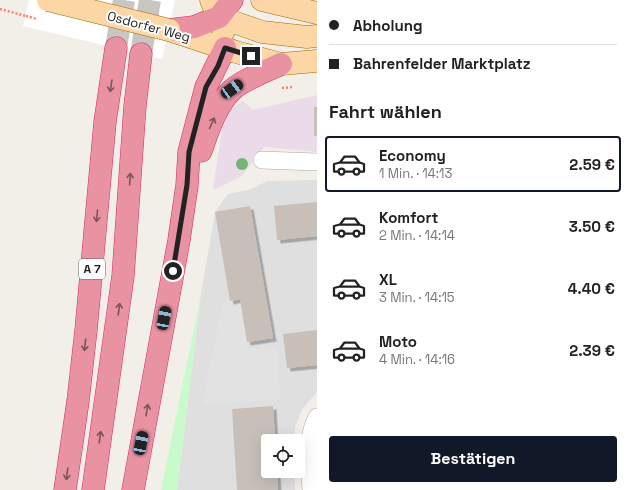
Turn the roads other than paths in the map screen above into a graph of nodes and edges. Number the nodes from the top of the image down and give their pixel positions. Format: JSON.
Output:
{"nodes":[{"id":1,"x":48,"y":0,"type":"edge"},
{"id":2,"x":232,"y":0,"type":"edge"},
{"id":3,"x":262,"y":0,"type":"edge"},
{"id":4,"x":215,"y":9,"type":"edge"},
{"id":5,"x":317,"y":13,"type":"edge"},
{"id":6,"x":169,"y":30,"type":"junction"},
{"id":7,"x":317,"y":36,"type":"edge"},
{"id":8,"x":116,"y":48,"type":"tunnel mouth"},
{"id":9,"x":225,"y":48,"type":"junction"},
{"id":10,"x":141,"y":54,"type":"tunnel mouth"},
{"id":11,"x":317,"y":61,"type":"edge"},
{"id":12,"x":281,"y":64,"type":"junction"},
{"id":13,"x":262,"y":160,"type":"dead end"},
{"id":14,"x":317,"y":162,"type":"edge"},
{"id":15,"x":187,"y":185,"type":"junction"},
{"id":16,"x":317,"y":417,"type":"edge"},
{"id":17,"x":65,"y":490,"type":"edge"},
{"id":18,"x":93,"y":490,"type":"edge"},
{"id":19,"x":133,"y":490,"type":"edge"},
{"id":20,"x":311,"y":490,"type":"edge"}],
"edges":[{"from":1,"to":6,"type":"main road","name":"Osdorfer Weg","bridge":true},
{"from":2,"to":4,"type":"highway"},
{"from":3,"to":5,"type":"main road"},
{"from":4,"to":6,"type":"highway"},
{"from":4,"to":7,"type":"main road"},
{"from":4,"to":9,"type":"main road"},
{"from":6,"to":9,"type":"main road","name":"Osdorfer Weg"},
{"from":8,"to":17,"type":"highway","number":"A 7","one_way":true},
{"from":9,"to":12,"type":"main road","name":"Osdorfer Weg"},
{"from":9,"to":15,"type":"highway"},
{"from":18,"to":10,"type":"highway","number":"A 7","one_way":true},
{"from":11,"to":12,"type":"main road","name":"Osdorfer Weg"},
{"from":15,"to":12,"type":"highway","one_way":true},
{"from":13,"to":14,"type":"street"},
{"from":19,"to":15,"type":"highway","one_way":true},
{"from":16,"to":20,"type":"street"}]}
